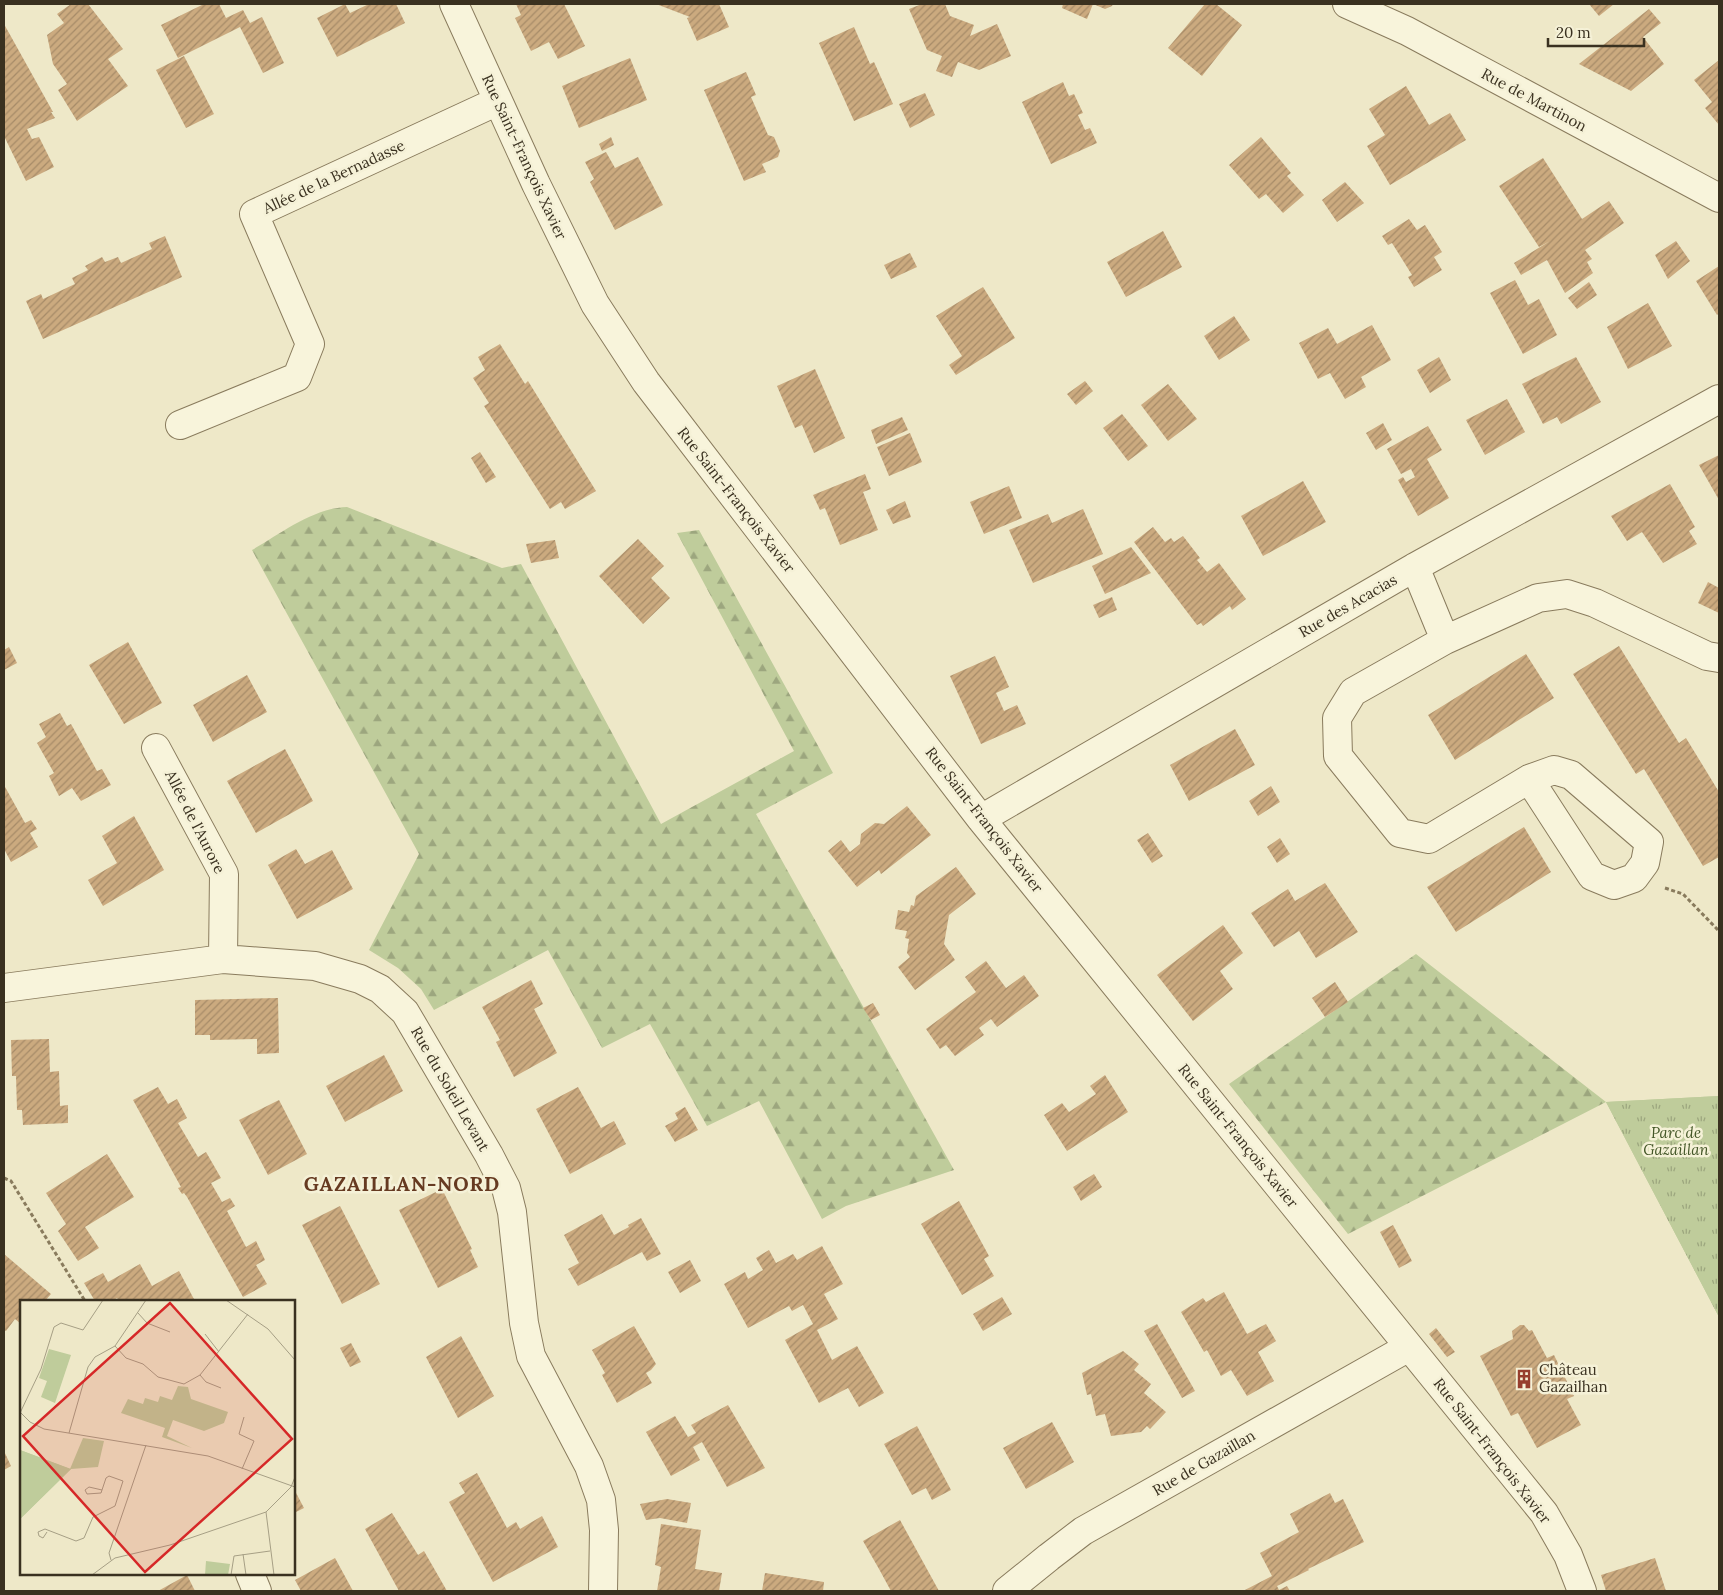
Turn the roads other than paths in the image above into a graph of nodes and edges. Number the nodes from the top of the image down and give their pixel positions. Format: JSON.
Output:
{"nodes":[{"id":1,"x":454,"y":4,"type":"edge"},
{"id":2,"x":1347,"y":4,"type":"edge"},
{"id":3,"x":498,"y":101,"type":"junction"},
{"id":4,"x":1719,"y":198,"type":"edge"},
{"id":5,"x":1719,"y":399,"type":"edge"},
{"id":6,"x":180,"y":425,"type":"dead end"},
{"id":7,"x":1416,"y":567,"type":"junction"},
{"id":8,"x":1445,"y":640,"type":"junction"},
{"id":9,"x":1719,"y":658,"type":"edge"},
{"id":10,"x":156,"y":748,"type":"dead end"},
{"id":11,"x":1528,"y":779,"type":"junction"},
{"id":12,"x":981,"y":819,"type":"junction"},
{"id":13,"x":223,"y":960,"type":"junction"},
{"id":14,"x":4,"y":988,"type":"edge"},
{"id":15,"x":1409,"y":1347,"type":"junction"},
{"id":16,"x":250,"y":1575,"type":"edge"},
{"id":17,"x":257,"y":1591,"type":"edge"},
{"id":18,"x":603,"y":1591,"type":"edge"},
{"id":19,"x":1007,"y":1591,"type":"edge"},
{"id":20,"x":1582,"y":1591,"type":"edge"}],
"edges":[{"from":1,"to":3,"type":"street","name":"Rue Saint-François Xavier"},
{"from":2,"to":4,"type":"street","name":"Rue de Martinon"},
{"from":3,"to":6,"type":"street","name":"Allée de la Bernadasse"},
{"from":3,"to":12,"type":"street","name":"Rue Saint-François Xavier"},
{"from":5,"to":7,"type":"street","name":"Rue des Acacias"},
{"from":7,"to":8,"type":"street"},
{"from":7,"to":12,"type":"street","name":"Rue des Acacias"},
{"from":8,"to":9,"type":"street"},
{"from":8,"to":11,"type":"street"},
{"from":10,"to":13,"type":"street","name":"Allée de l'Aurore"},
{"from":11,"to":11,"type":"street"},
{"from":12,"to":15,"type":"street","name":"Rue Saint-François Xavier"},
{"from":13,"to":14,"type":"street","name":"Rue du Soleil Levant"},
{"from":13,"to":18,"type":"street","name":"Rue du Soleil Levant"},
{"from":15,"to":19,"type":"street","name":"Rue de Gazaillan"},
{"from":15,"to":20,"type":"street","name":"Rue Saint-François Xavier"},
{"from":16,"to":17,"type":"street"}]}
